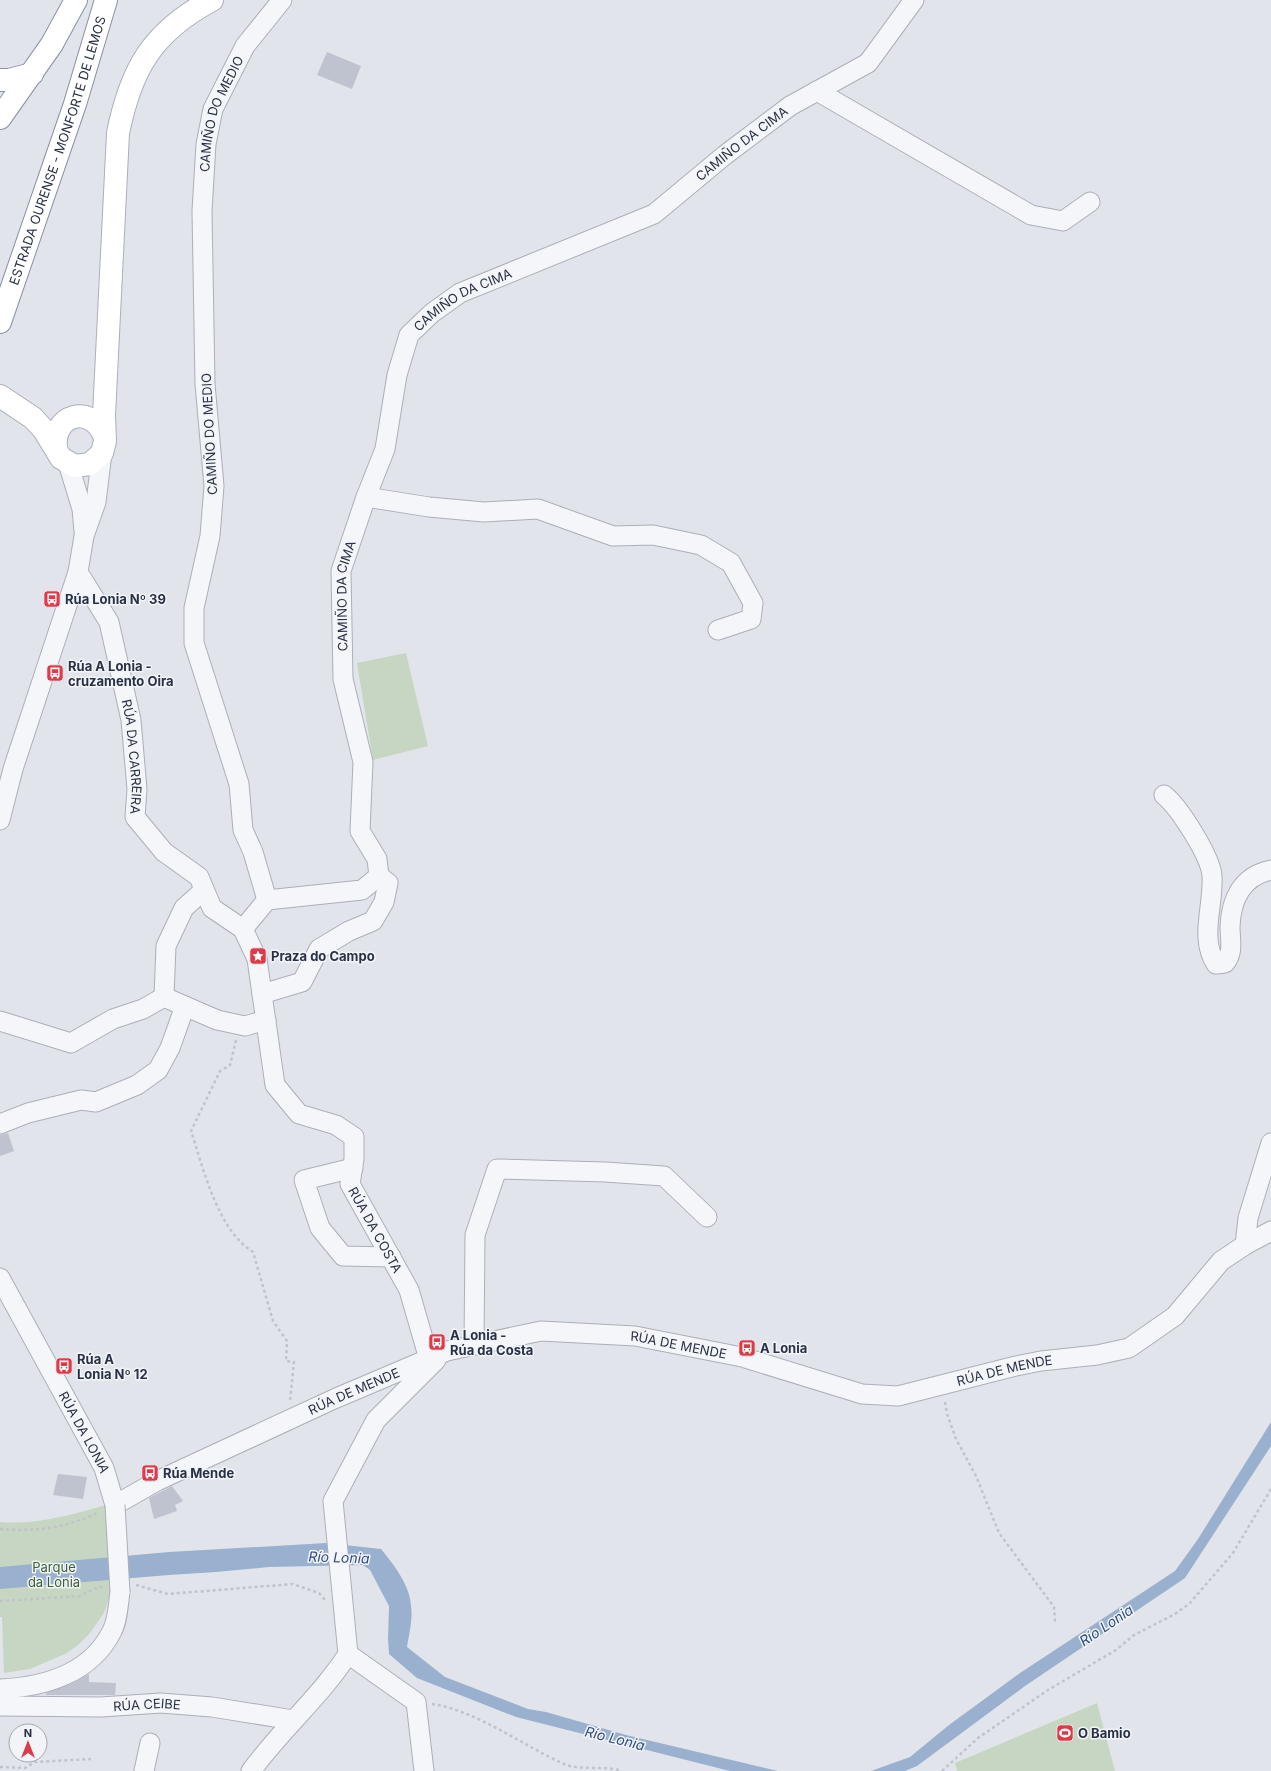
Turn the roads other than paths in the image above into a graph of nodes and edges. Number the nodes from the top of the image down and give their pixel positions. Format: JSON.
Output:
{"nodes":[{"id":1,"x":76,"y":0,"type":"edge"},
{"id":2,"x":106,"y":0,"type":"edge"},
{"id":3,"x":212,"y":0,"type":"edge"},
{"id":4,"x":282,"y":0,"type":"edge"},
{"id":5,"x":914,"y":0,"type":"edge"},
{"id":6,"x":32,"y":74,"type":"junction"},
{"id":7,"x":0,"y":80,"type":"edge"},
{"id":8,"x":817,"y":91,"type":"junction"},
{"id":9,"x":0,"y":118,"type":"edge"},
{"id":10,"x":1090,"y":202,"type":"dead end"},
{"id":11,"x":0,"y":322,"type":"edge"},
{"id":12,"x":106,"y":372,"type":"junction"},
{"id":13,"x":0,"y":395,"type":"edge"},
{"id":14,"x":78,"y":417,"type":"junction"},
{"id":15,"x":103,"y":444,"type":"junction"},
{"id":16,"x":62,"y":455,"type":"junction"},
{"id":17,"x":366,"y":497,"type":"junction"},
{"id":18,"x":84,"y":536,"type":"junction"},
{"id":19,"x":78,"y":572,"type":"junction"},
{"id":20,"x":718,"y":630,"type":"dead end"},
{"id":21,"x":1164,"y":795,"type":"dead end"},
{"id":22,"x":0,"y":820,"type":"edge"},
{"id":23,"x":1271,"y":870,"type":"edge"},
{"id":24,"x":379,"y":876,"type":"junction"},
{"id":25,"x":204,"y":890,"type":"junction"},
{"id":26,"x":267,"y":900,"type":"junction"},
{"id":27,"x":243,"y":929,"type":"junction"},
{"id":28,"x":262,"y":994,"type":"junction"},
{"id":29,"x":164,"y":997,"type":"junction"},
{"id":30,"x":184,"y":1006,"type":"junction"},
{"id":31,"x":266,"y":1020,"type":"junction"},
{"id":32,"x":0,"y":1021,"type":"edge"},
{"id":33,"x":0,"y":1124,"type":"edge"},
{"id":34,"x":1271,"y":1143,"type":"edge"},
{"id":35,"x":353,"y":1168,"type":"junction"},
{"id":36,"x":707,"y":1217,"type":"dead end"},
{"id":37,"x":1271,"y":1231,"type":"edge"},
{"id":38,"x":1245,"y":1244,"type":"junction"},
{"id":39,"x":391,"y":1257,"type":"junction"},
{"id":40,"x":0,"y":1278,"type":"edge"},
{"id":41,"x":474,"y":1345,"type":"junction"},
{"id":42,"x":446,"y":1351,"type":"junction"},
{"id":43,"x":429,"y":1359,"type":"junction"},
{"id":44,"x":115,"y":1505,"type":"junction"},
{"id":45,"x":348,"y":1648,"type":"junction"},
{"id":46,"x":0,"y":1689,"type":"edge"},
{"id":47,"x":0,"y":1706,"type":"edge"},
{"id":48,"x":293,"y":1720,"type":"junction"},
{"id":49,"x":150,"y":1743,"type":"dead end"},
{"id":50,"x":144,"y":1771,"type":"edge"},
{"id":51,"x":252,"y":1771,"type":"edge"},
{"id":52,"x":424,"y":1771,"type":"edge"}],
"edges":[{"from":1,"to":6,"type":"main road"},
{"from":2,"to":11,"type":"main road","name":"ESTRADA OURENSE - MONFORTE DE LEMOS"},
{"from":3,"to":12,"type":"main road"},
{"from":4,"to":26,"type":"street","name":"CAMIÑO DO MEDIO"},
{"from":5,"to":8,"type":"street","name":"CAMIÑO DA CIMA"},
{"from":6,"to":7,"type":"main road"},
{"from":6,"to":9,"type":"main road"},
{"from":8,"to":10,"type":"street"},
{"from":8,"to":17,"type":"street","name":"CAMIÑO DA CIMA"},
{"from":12,"to":14,"type":"main road"},
{"from":12,"to":15,"type":"main road"},
{"from":13,"to":14,"type":"main road"},
{"from":13,"to":16,"type":"main road"},
{"from":14,"to":15,"type":"main road"},
{"from":14,"to":16,"type":"main road"},
{"from":15,"to":16,"type":"main road"},
{"from":15,"to":18,"type":"street"},
{"from":16,"to":18,"type":"street"},
{"from":17,"to":20,"type":"street"},
{"from":17,"to":24,"type":"street","name":"CAMIÑO DA CIMA"},
{"from":18,"to":19,"type":"street"},
{"from":19,"to":22,"type":"street"},
{"from":19,"to":25,"type":"street","name":"RÚA DA CARREIRA"},
{"from":21,"to":23,"type":"street"},
{"from":24,"to":26,"type":"street"},
{"from":24,"to":28,"type":"street","name":"CAMIÑO DA CIMA"},
{"from":25,"to":27,"type":"street","name":"RÚA DA CARREIRA"},
{"from":25,"to":29,"type":"street"},
{"from":26,"to":27,"type":"street"},
{"from":27,"to":28,"type":"street","name":"RÚA DA COSTA"},
{"from":28,"to":31,"type":"street","name":"RÚA DA COSTA"},
{"from":29,"to":30,"type":"street"},
{"from":29,"to":32,"type":"street"},
{"from":30,"to":31,"type":"street"},
{"from":30,"to":33,"type":"street"},
{"from":31,"to":35,"type":"street","name":"RÚA DA COSTA"},
{"from":34,"to":38,"type":"street"},
{"from":35,"to":39,"type":"street","name":"RÚA DA COSTA"},
{"from":35,"to":39,"type":"street"},
{"from":36,"to":41,"type":"street"},
{"from":37,"to":38,"type":"street","name":"RÚA DE MENDE"},
{"from":38,"to":41,"type":"street","name":"RÚA DE MENDE"},
{"from":39,"to":43,"type":"street","name":"RÚA DA COSTA"},
{"from":40,"to":44,"type":"street","name":"RÚA DA LONIA"},
{"from":41,"to":42,"type":"street","name":"RÚA DE MENDE"},
{"from":42,"to":43,"type":"street","name":"RÚA DE MENDE"},
{"from":42,"to":45,"type":"street"},
{"from":43,"to":44,"type":"street","name":"RÚA DE MENDE"},
{"from":44,"to":46,"type":"street","name":"RÚA DA LONIA","bridge":true},
{"from":45,"to":48,"type":"street"},
{"from":45,"to":52,"type":"street"},
{"from":47,"to":48,"type":"street","name":"RÚA CEIBE"},
{"from":48,"to":51,"type":"street"},
{"from":49,"to":50,"type":"street"}]}
